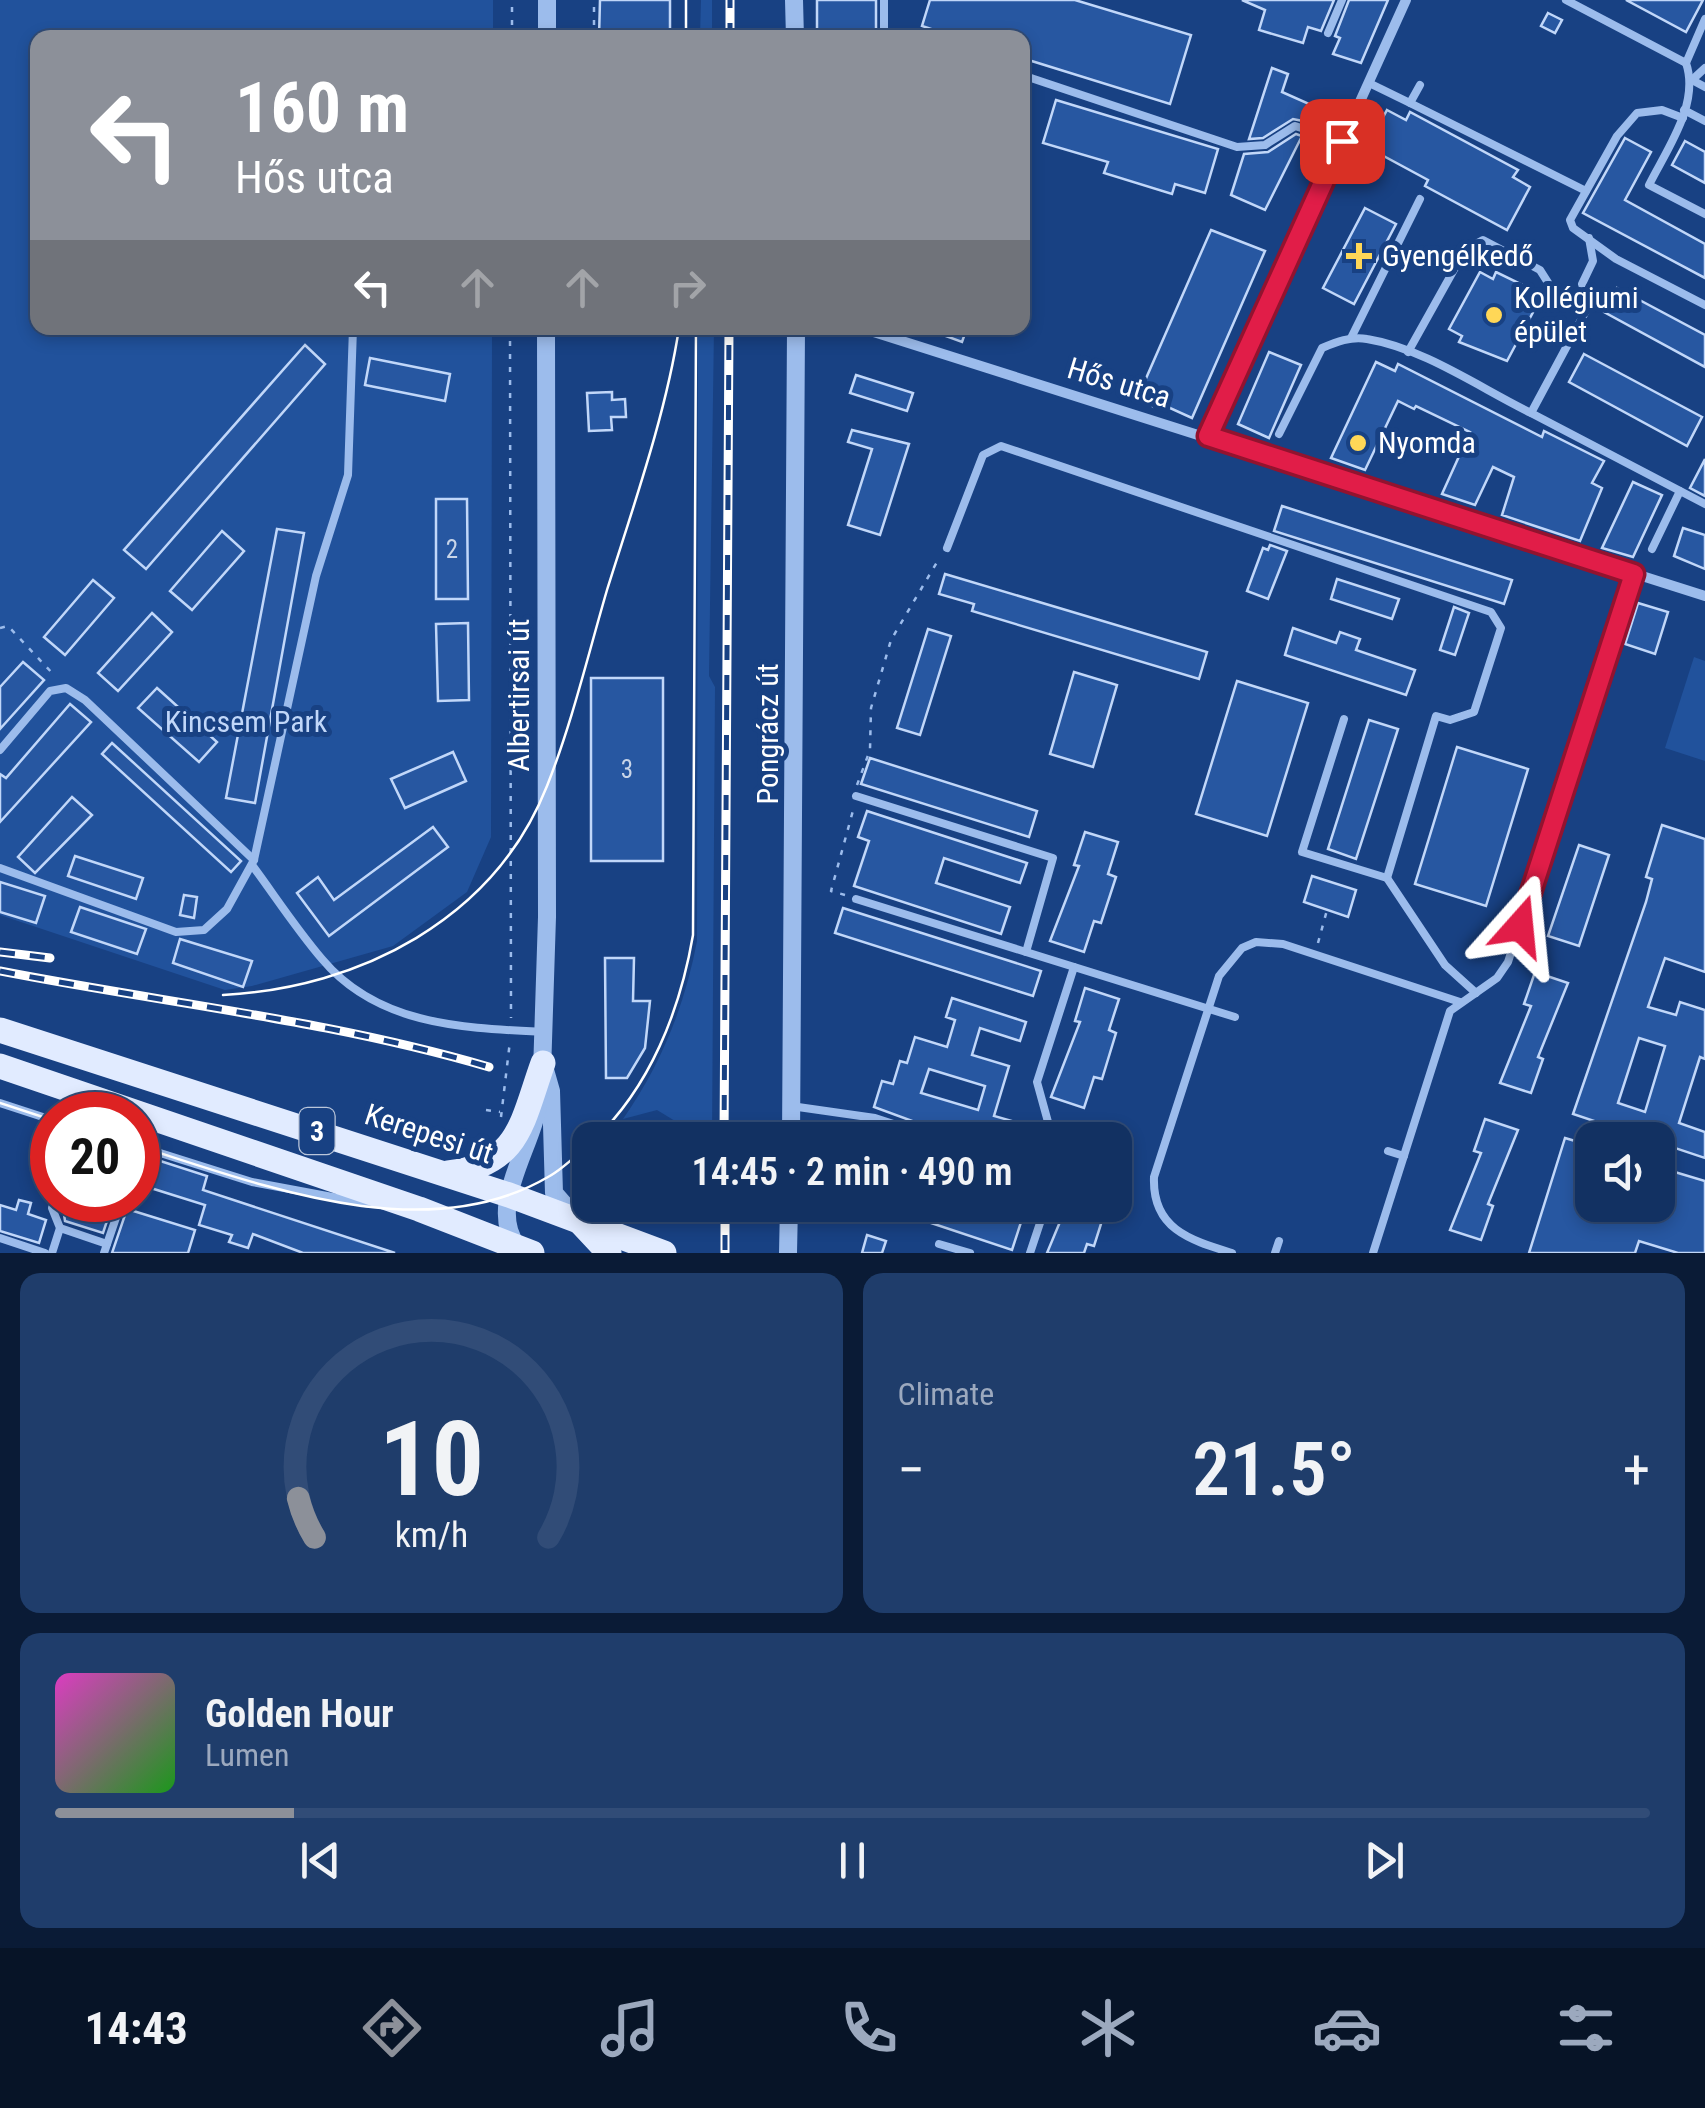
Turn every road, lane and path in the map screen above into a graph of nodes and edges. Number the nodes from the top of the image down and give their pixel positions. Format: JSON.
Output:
{"nodes":[{"id":1,"x":512,"y":0,"type":"edge"},
{"id":2,"x":547,"y":0,"type":"edge"},
{"id":3,"x":594,"y":0,"type":"edge"},
{"id":4,"x":794,"y":0,"type":"edge"},
{"id":5,"x":884,"y":0,"type":"edge"},
{"id":6,"x":1342,"y":0,"type":"edge"},
{"id":7,"x":1406,"y":0,"type":"edge"},
{"id":8,"x":1566,"y":0,"type":"edge"},
{"id":9,"x":1705,"y":19,"type":"edge"},
{"id":10,"x":512,"y":30,"type":"edge"},
{"id":11,"x":547,"y":30,"type":"edge"},
{"id":12,"x":594,"y":30,"type":"edge"},
{"id":13,"x":795,"y":30,"type":"edge"},
{"id":14,"x":884,"y":30,"type":"edge"},
{"id":15,"x":1328,"y":33,"type":"dead end"},
{"id":16,"x":1686,"y":64,"type":"junction"},
{"id":17,"x":1705,"y":68,"type":"edge"},
{"id":18,"x":1030,"y":78,"type":"edge"},
{"id":19,"x":1692,"y":80,"type":"junction"},
{"id":20,"x":1368,"y":83,"type":"junction"},
{"id":21,"x":1420,"y":85,"type":"dead end"},
{"id":22,"x":1705,"y":87,"type":"edge"},
{"id":23,"x":1410,"y":104,"type":"junction"},
{"id":24,"x":1683,"y":114,"type":"junction"},
{"id":25,"x":1705,"y":122,"type":"edge"},
{"id":26,"x":1342,"y":141,"type":"junction"},
{"id":27,"x":1586,"y":191,"type":"junction"},
{"id":28,"x":1420,"y":199,"type":"dead end"},
{"id":29,"x":1705,"y":214,"type":"edge"},
{"id":30,"x":1589,"y":238,"type":"junction"},
{"id":31,"x":1705,"y":305,"type":"edge"},
{"id":32,"x":1584,"y":315,"type":"junction"},
{"id":33,"x":353,"y":335,"type":"edge"},
{"id":34,"x":510,"y":335,"type":"edge"},
{"id":35,"x":546,"y":335,"type":"edge"},
{"id":36,"x":796,"y":335,"type":"edge"},
{"id":37,"x":883,"y":335,"type":"edge"},
{"id":38,"x":1351,"y":338,"type":"junction"},
{"id":39,"x":1408,"y":352,"type":"junction"},
{"id":40,"x":1530,"y":412,"type":"junction"},
{"id":41,"x":1279,"y":434,"type":"dead end"},
{"id":42,"x":1208,"y":436,"type":"junction"},
{"id":43,"x":1680,"y":491,"type":"junction"},
{"id":44,"x":1705,"y":504,"type":"edge"},
{"id":45,"x":947,"y":548,"type":"joint"},
{"id":46,"x":1652,"y":549,"type":"dead end"},
{"id":47,"x":1634,"y":574,"type":"junction"},
{"id":48,"x":1705,"y":596,"type":"edge"},
{"id":49,"x":0,"y":628,"type":"edge"},
{"id":50,"x":66,"y":688,"type":"junction"},
{"id":51,"x":1344,"y":719,"type":"dead end"},
{"id":52,"x":0,"y":750,"type":"edge"},
{"id":53,"x":856,"y":796,"type":"junction"},
{"id":54,"x":253,"y":862,"type":"junction"},
{"id":55,"x":0,"y":868,"type":"edge"},
{"id":56,"x":1387,"y":878,"type":"junction"},
{"id":57,"x":856,"y":899,"type":"joint"},
{"id":58,"x":1328,"y":910,"type":"dead end"},
{"id":59,"x":1026,"y":952,"type":"junction"},
{"id":60,"x":1315,"y":954,"type":"junction"},
{"id":61,"x":1074,"y":967,"type":"junction"},
{"id":62,"x":1476,"y":993,"type":"junction"},
{"id":63,"x":1460,"y":1002,"type":"junction"},
{"id":64,"x":1208,"y":1008,"type":"junction"},
{"id":65,"x":1236,"y":1017,"type":"dead end"},
{"id":66,"x":0,"y":1030,"type":"edge"},
{"id":67,"x":511,"y":1030,"type":"junction"},
{"id":68,"x":544,"y":1032,"type":"junction"},
{"id":69,"x":0,"y":1045,"type":"edge"},
{"id":70,"x":94,"y":1058,"type":"junction"},
{"id":71,"x":542,"y":1062,"type":"junction"},
{"id":72,"x":0,"y":1066,"type":"edge"},
{"id":73,"x":45,"y":1079,"type":"junction"},
{"id":74,"x":190,"y":1088,"type":"junction"},
{"id":75,"x":0,"y":1103,"type":"edge"},
{"id":76,"x":791,"y":1106,"type":"junction"},
{"id":77,"x":30,"y":1113,"type":"edge"},
{"id":78,"x":791,"y":1122,"type":"edge"},
{"id":79,"x":887,"y":1122,"type":"edge"},
{"id":80,"x":1048,"y":1122,"type":"edge"},
{"id":81,"x":497,"y":1131,"type":"dead end"},
{"id":82,"x":1388,"y":1151,"type":"dead end"},
{"id":83,"x":160,"y":1153,"type":"edge"},
{"id":84,"x":1404,"y":1156,"type":"junction"},
{"id":85,"x":446,"y":1174,"type":"junction"},
{"id":86,"x":509,"y":1195,"type":"junction"},
{"id":87,"x":419,"y":1209,"type":"junction"},
{"id":88,"x":572,"y":1213,"type":"edge"},
{"id":89,"x":572,"y":1217,"type":"edge"},
{"id":90,"x":58,"y":1222,"type":"edge"},
{"id":91,"x":115,"y":1222,"type":"edge"},
{"id":92,"x":580,"y":1222,"type":"edge"},
{"id":93,"x":586,"y":1222,"type":"edge"},
{"id":94,"x":789,"y":1222,"type":"edge"},
{"id":95,"x":1040,"y":1222,"type":"edge"},
{"id":96,"x":60,"y":1228,"type":"junction"},
{"id":97,"x":0,"y":1238,"type":"edge"},
{"id":98,"x":1279,"y":1241,"type":"dead end"},
{"id":99,"x":939,"y":1244,"type":"dead end"},
{"id":100,"x":523,"y":1247,"type":"edge"},
{"id":101,"x":106,"y":1248,"type":"edge"},
{"id":102,"x":48,"y":1253,"type":"edge"},
{"id":103,"x":608,"y":1253,"type":"edge"},
{"id":104,"x":664,"y":1253,"type":"edge"},
{"id":105,"x":788,"y":1253,"type":"edge"},
{"id":106,"x":970,"y":1253,"type":"edge"},
{"id":107,"x":1030,"y":1253,"type":"edge"},
{"id":108,"x":1232,"y":1253,"type":"edge"},
{"id":109,"x":1276,"y":1253,"type":"edge"},
{"id":110,"x":1373,"y":1253,"type":"edge"}],
"edges":[{"from":1,"to":10,"type":"path"},
{"from":2,"to":11,"type":"street"},
{"from":3,"to":12,"type":"path"},
{"from":4,"to":13,"type":"street"},
{"from":5,"to":14,"type":"lane"},
{"from":6,"to":15,"type":"lane"},
{"from":7,"to":20,"type":"street"},
{"from":8,"to":16,"type":"lane"},
{"from":9,"to":16,"type":"lane"},
{"from":16,"to":19,"type":"lane"},
{"from":17,"to":19,"type":"lane"},
{"from":18,"to":26,"type":"lane"},
{"from":19,"to":22,"type":"lane"},
{"from":19,"to":24,"type":"lane"},
{"from":20,"to":23,"type":"lane"},
{"from":20,"to":26,"type":"street"},
{"from":21,"to":23,"type":"lane"},
{"from":23,"to":27,"type":"lane"},
{"from":24,"to":25,"type":"lane"},
{"from":24,"to":27,"type":"lane"},
{"from":24,"to":29,"type":"lane"},
{"from":26,"to":42,"type":"street"},
{"from":27,"to":30,"type":"lane"},
{"from":28,"to":38,"type":"lane"},
{"from":30,"to":31,"type":"lane"},
{"from":30,"to":32,"type":"lane"},
{"from":32,"to":39,"type":"lane"},
{"from":32,"to":40,"type":"lane"},
{"from":33,"to":54,"type":"lane"},
{"from":34,"to":67,"type":"path"},
{"from":35,"to":68,"type":"street","name":"Albertirsai út"},
{"from":36,"to":76,"type":"street","name":"Pongrácz út"},
{"from":37,"to":42,"type":"street","name":"Hős utca"},
{"from":38,"to":39,"type":"lane"},
{"from":38,"to":41,"type":"lane"},
{"from":39,"to":40,"type":"lane"},
{"from":40,"to":43,"type":"lane"},
{"from":42,"to":47,"type":"street","name":"Hős utca"},
{"from":43,"to":44,"type":"lane"},
{"from":43,"to":46,"type":"lane"},
{"from":45,"to":53,"type":"path"},
{"from":45,"to":56,"type":"lane"},
{"from":47,"to":48,"type":"street","name":"Hős utca"},
{"from":47,"to":62,"type":"lane"},
{"from":49,"to":50,"type":"path"},
{"from":50,"to":52,"type":"lane"},
{"from":50,"to":54,"type":"lane"},
{"from":51,"to":56,"type":"lane"},
{"from":53,"to":57,"type":"path"},
{"from":53,"to":59,"type":"lane"},
{"from":54,"to":55,"type":"lane"},
{"from":54,"to":67,"type":"lane"},
{"from":56,"to":62,"type":"lane"},
{"from":57,"to":59,"type":"lane"},
{"from":58,"to":60,"type":"path"},
{"from":59,"to":61,"type":"lane"},
{"from":60,"to":63,"type":"lane"},
{"from":60,"to":64,"type":"lane"},
{"from":61,"to":64,"type":"lane"},
{"from":61,"to":80,"type":"lane"},
{"from":62,"to":63,"type":"lane"},
{"from":63,"to":84,"type":"lane"},
{"from":64,"to":65,"type":"lane"},
{"from":64,"to":108,"type":"lane"},
{"from":66,"to":70,"type":"main road","name":"Kerepesi út","number":"3"},
{"from":67,"to":68,"type":"lane"},
{"from":67,"to":81,"type":"path"},
{"from":68,"to":71,"type":"street","name":"Albertirsai út"},
{"from":69,"to":70,"type":"main road"},
{"from":70,"to":74,"type":"main road","name":"Kerepesi út","number":"3"},
{"from":71,"to":85,"type":"main road"},
{"from":71,"to":86,"type":"street","name":"Albertirsai út"},
{"from":71,"to":88,"type":"street","name":"Albertirsai út"},
{"from":72,"to":73,"type":"main road","number":"3"},
{"from":73,"to":74,"type":"main road"},
{"from":73,"to":87,"type":"main road","number":"3"},
{"from":74,"to":85,"type":"main road","name":"Kerepesi út","number":"3"},
{"from":75,"to":77,"type":"lane"},
{"from":76,"to":78,"type":"street","name":"Pongrácz út"},
{"from":76,"to":79,"type":"lane"},
{"from":82,"to":84,"type":"lane"},
{"from":83,"to":87,"type":"lane"},
{"from":84,"to":110,"type":"lane"},
{"from":85,"to":86,"type":"main road","name":"Kerepesi út","number":"3"},
{"from":86,"to":89,"type":"main road","name":"Kerepesi út","number":"3"},
{"from":86,"to":100,"type":"street","name":"Albertirsai út"},
{"from":87,"to":100,"type":"main road","number":"3"},
{"from":90,"to":96,"type":"lane"},
{"from":91,"to":101,"type":"lane"},
{"from":92,"to":103,"type":"main road"},
{"from":93,"to":104,"type":"main road","name":"Kerepesi út","number":"3"},
{"from":94,"to":105,"type":"street"},
{"from":95,"to":107,"type":"lane"},
{"from":96,"to":101,"type":"lane"},
{"from":96,"to":102,"type":"lane"},
{"from":97,"to":102,"type":"lane"},
{"from":98,"to":109,"type":"lane"},
{"from":99,"to":106,"type":"lane"}]}
